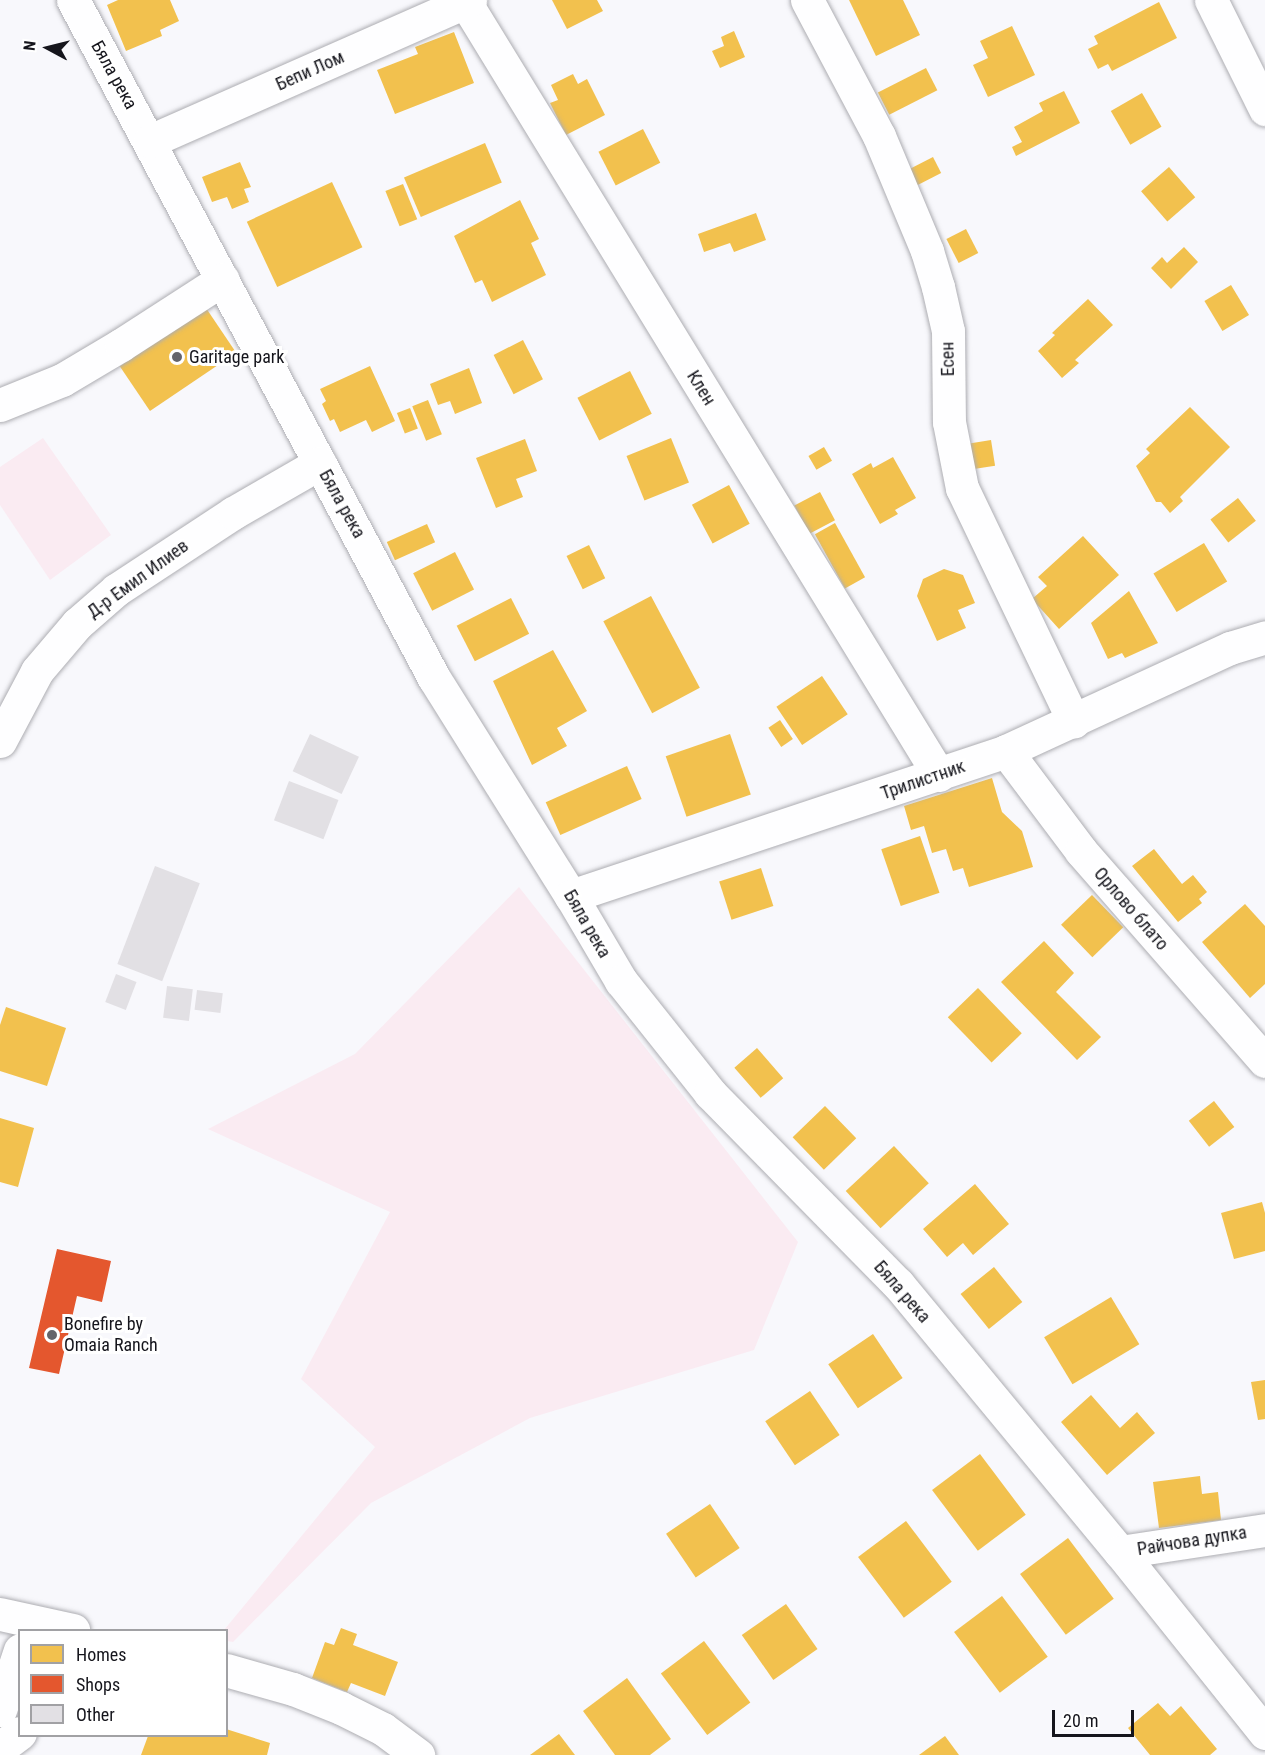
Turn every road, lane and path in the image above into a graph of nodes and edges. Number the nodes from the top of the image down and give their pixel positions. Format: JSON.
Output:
{"nodes":[{"id":1,"x":73,"y":0,"type":"edge"},
{"id":2,"x":807,"y":0,"type":"edge"},
{"id":3,"x":1210,"y":0,"type":"edge"},
{"id":4,"x":466,"y":1,"type":"edge"},
{"id":5,"x":1265,"y":109,"type":"edge"},
{"id":6,"x":150,"y":141,"type":"junction"},
{"id":7,"x":223,"y":279,"type":"junction"},
{"id":8,"x":0,"y":405,"type":"edge"},
{"id":9,"x":320,"y":463,"type":"junction"},
{"id":10,"x":1265,"y":637,"type":"edge"},
{"id":11,"x":1074,"y":722,"type":"junction"},
{"id":12,"x":0,"y":741,"type":"edge"},
{"id":13,"x":1006,"y":751,"type":"junction"},
{"id":14,"x":939,"y":775,"type":"junction"},
{"id":15,"x":571,"y":896,"type":"junction"},
{"id":16,"x":1265,"y":1061,"type":"edge"},
{"id":17,"x":1265,"y":1530,"type":"edge"},
{"id":18,"x":1120,"y":1552,"type":"junction"},
{"id":19,"x":18,"y":1633,"type":"edge"},
{"id":20,"x":228,"y":1671,"type":"edge"},
{"id":21,"x":0,"y":1710,"type":"edge"},
{"id":22,"x":1265,"y":1733,"type":"edge"},
{"id":23,"x":18,"y":1734,"type":"edge"},
{"id":24,"x":0,"y":1748,"type":"edge"},
{"id":25,"x":418,"y":1755,"type":"edge"}],
"edges":[{"from":1,"to":6,"type":"street","name":"Бяла река"},
{"from":2,"to":11,"type":"street","name":"Есен"},
{"from":3,"to":5,"type":"street"},
{"from":4,"to":6,"type":"street","name":"Бепи Лом"},
{"from":4,"to":14,"type":"street","name":"Клен"},
{"from":6,"to":7,"type":"street","name":"Бяла река"},
{"from":7,"to":8,"type":"street"},
{"from":7,"to":9,"type":"street","name":"Бяла река"},
{"from":9,"to":12,"type":"street","name":"Д-р Емил Илиев"},
{"from":9,"to":15,"type":"street","name":"Бяла река"},
{"from":10,"to":11,"type":"street","name":"Трилистник"},
{"from":11,"to":13,"type":"street","name":"Трилистник"},
{"from":13,"to":14,"type":"street","name":"Трилистник"},
{"from":13,"to":16,"type":"street","name":"Орлово блато"},
{"from":14,"to":15,"type":"street","name":"Трилистник"},
{"from":15,"to":18,"type":"street","name":"Бяла река"},
{"from":17,"to":18,"type":"street","name":"Райчова дупка"},
{"from":18,"to":22,"type":"street","name":"Бяла река"},
{"from":19,"to":21,"type":"street"},
{"from":20,"to":25,"type":"street"},
{"from":23,"to":24,"type":"street"}]}
